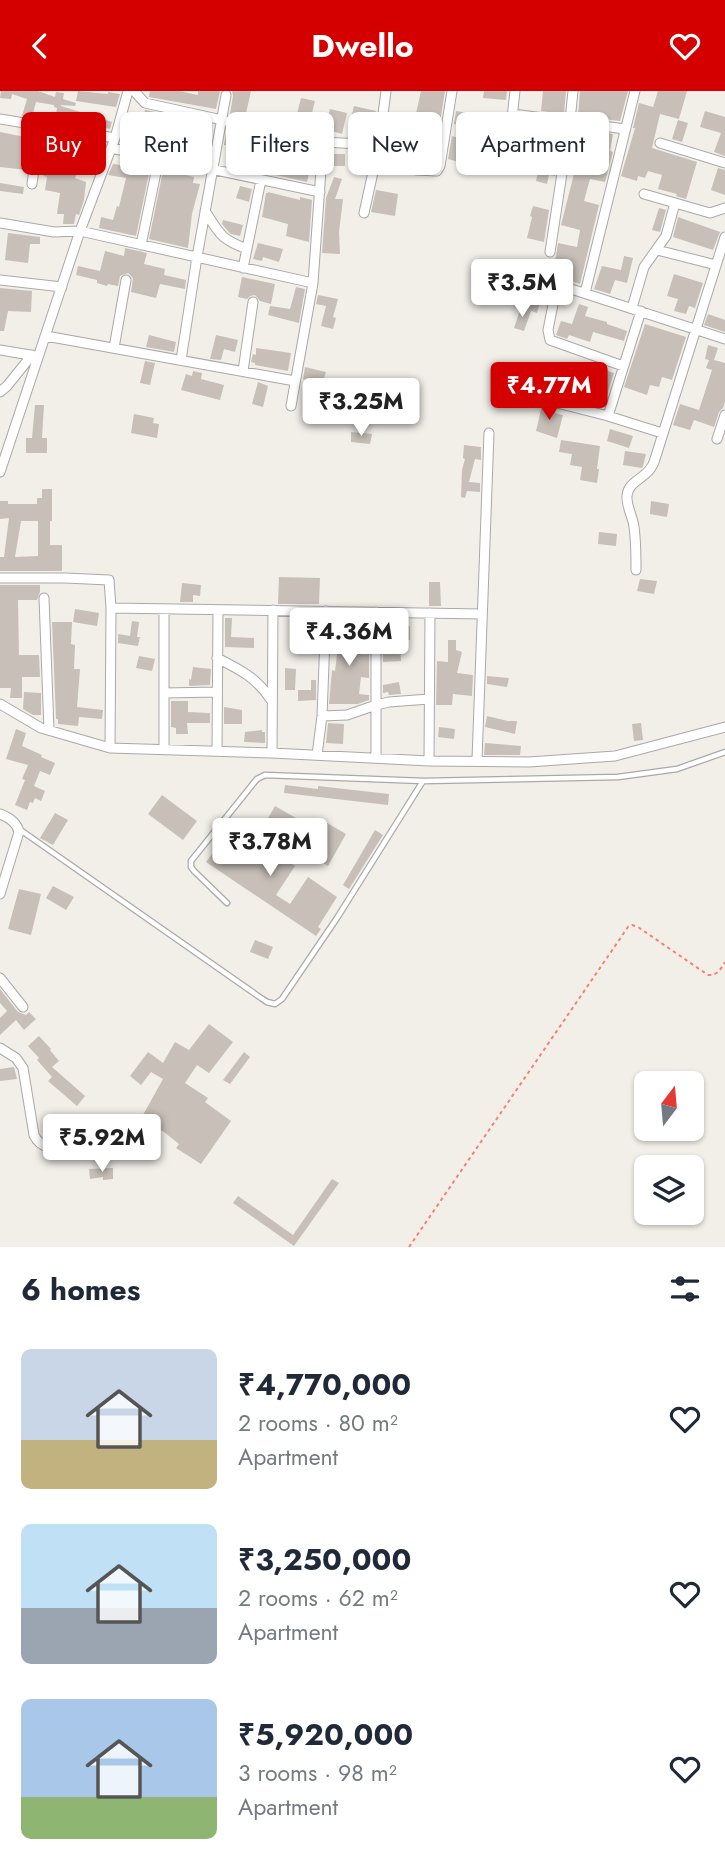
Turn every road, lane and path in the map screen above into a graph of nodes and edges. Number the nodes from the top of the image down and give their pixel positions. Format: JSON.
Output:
{"nodes":[{"id":1,"x":128,"y":91,"type":"edge"},
{"id":2,"x":134,"y":91,"type":"edge"},
{"id":3,"x":386,"y":91,"type":"edge"},
{"id":4,"x":452,"y":91,"type":"edge"},
{"id":5,"x":515,"y":91,"type":"edge"},
{"id":6,"x":573,"y":91,"type":"edge"},
{"id":7,"x":635,"y":91,"type":"edge"},
{"id":8,"x":226,"y":95,"type":"dead end"},
{"id":9,"x":383,"y":112,"type":"edge"},
{"id":10,"x":513,"y":112,"type":"edge"},
{"id":11,"x":571,"y":112,"type":"edge"},
{"id":12,"x":0,"y":119,"type":"edge"},
{"id":13,"x":222,"y":120,"type":"junction"},
{"id":14,"x":226,"y":121,"type":"edge"},
{"id":15,"x":21,"y":123,"type":"edge"},
{"id":16,"x":609,"y":126,"type":"edge"},
{"id":17,"x":625,"y":128,"type":"junction"},
{"id":18,"x":106,"y":137,"type":"edge"},
{"id":19,"x":115,"y":138,"type":"junction"},
{"id":20,"x":660,"y":143,"type":"dead end"},
{"id":21,"x":111,"y":148,"type":"junction"},
{"id":22,"x":120,"y":150,"type":"edge"},
{"id":23,"x":442,"y":154,"type":"edge"},
{"id":24,"x":725,"y":163,"type":"edge"},
{"id":25,"x":212,"y":169,"type":"joint"},
{"id":26,"x":33,"y":175,"type":"edge"},
{"id":27,"x":155,"y":175,"type":"edge"},
{"id":28,"x":211,"y":175,"type":"edge"},
{"id":29,"x":321,"y":175,"type":"edge"},
{"id":30,"x":372,"y":175,"type":"edge"},
{"id":31,"x":562,"y":175,"type":"edge"},
{"id":32,"x":261,"y":180,"type":"junction"},
{"id":33,"x":32,"y":184,"type":"dead end"},
{"id":34,"x":320,"y":192,"type":"junction"},
{"id":35,"x":644,"y":194,"type":"dead end"},
{"id":36,"x":675,"y":204,"type":"junction"},
{"id":37,"x":725,"y":208,"type":"edge"},
{"id":38,"x":205,"y":211,"type":"junction"},
{"id":39,"x":364,"y":213,"type":"dead end"},
{"id":40,"x":0,"y":223,"type":"edge"},
{"id":41,"x":80,"y":231,"type":"junction"},
{"id":42,"x":725,"y":237,"type":"edge"},
{"id":43,"x":141,"y":245,"type":"junction"},
{"id":44,"x":247,"y":249,"type":"junction"},
{"id":45,"x":657,"y":250,"type":"junction"},
{"id":46,"x":550,"y":252,"type":"dead end"},
{"id":47,"x":197,"y":257,"type":"junction"},
{"id":48,"x":716,"y":265,"type":"junction"},
{"id":49,"x":243,"y":268,"type":"junction"},
{"id":50,"x":525,"y":274,"type":"dead end"},
{"id":51,"x":125,"y":280,"type":"dead end"},
{"id":52,"x":0,"y":281,"type":"edge"},
{"id":53,"x":313,"y":283,"type":"junction"},
{"id":54,"x":557,"y":284,"type":"junction"},
{"id":55,"x":62,"y":287,"type":"junction"},
{"id":56,"x":585,"y":293,"type":"junction"},
{"id":57,"x":253,"y":302,"type":"dead end"},
{"id":58,"x":636,"y":310,"type":"junction"},
{"id":59,"x":695,"y":329,"type":"junction"},
{"id":60,"x":46,"y":336,"type":"junction"},
{"id":61,"x":725,"y":339,"type":"edge"},
{"id":62,"x":114,"y":348,"type":"junction"},
{"id":63,"x":0,"y":350,"type":"edge"},
{"id":64,"x":36,"y":356,"type":"junction"},
{"id":65,"x":181,"y":360,"type":"junction"},
{"id":66,"x":623,"y":366,"type":"junction"},
{"id":67,"x":243,"y":371,"type":"junction"},
{"id":68,"x":295,"y":381,"type":"junction"},
{"id":69,"x":0,"y":391,"type":"edge"},
{"id":70,"x":510,"y":391,"type":"dead end"},
{"id":71,"x":290,"y":406,"type":"dead end"},
{"id":72,"x":725,"y":415,"type":"edge"},
{"id":73,"x":608,"y":416,"type":"junction"},
{"id":74,"x":489,"y":433,"type":"dead end"},
{"id":75,"x":662,"y":433,"type":"junction"},
{"id":76,"x":718,"y":439,"type":"dead end"},
{"id":77,"x":0,"y":472,"type":"edge"},
{"id":78,"x":636,"y":570,"type":"dead end"},
{"id":79,"x":0,"y":578,"type":"edge"},
{"id":80,"x":44,"y":598,"type":"dead end"},
{"id":81,"x":111,"y":608,"type":"junction"},
{"id":82,"x":164,"y":609,"type":"junction"},
{"id":83,"x":218,"y":610,"type":"junction"},
{"id":84,"x":273,"y":610,"type":"junction"},
{"id":85,"x":326,"y":611,"type":"junction"},
{"id":86,"x":376,"y":612,"type":"junction"},
{"id":87,"x":430,"y":613,"type":"junction"},
{"id":88,"x":482,"y":614,"type":"junction"},
{"id":89,"x":217,"y":658,"type":"junction"},
{"id":90,"x":217,"y":692,"type":"junction"},
{"id":91,"x":164,"y":693,"type":"junction"},
{"id":92,"x":429,"y":699,"type":"junction"},
{"id":93,"x":272,"y":701,"type":"junction"},
{"id":94,"x":0,"y":704,"type":"edge"},
{"id":95,"x":376,"y":705,"type":"junction"},
{"id":96,"x":322,"y":716,"type":"junction"},
{"id":97,"x":725,"y":727,"type":"edge"},
{"id":98,"x":49,"y":730,"type":"junction"},
{"id":99,"x":110,"y":748,"type":"junction"},
{"id":100,"x":163,"y":749,"type":"junction"},
{"id":101,"x":217,"y":751,"type":"junction"},
{"id":102,"x":725,"y":752,"type":"edge"},
{"id":103,"x":272,"y":753,"type":"junction"},
{"id":104,"x":317,"y":755,"type":"junction"},
{"id":105,"x":376,"y":757,"type":"junction"},
{"id":106,"x":477,"y":760,"type":"junction"},
{"id":107,"x":429,"y":761,"type":"junction"},
{"id":108,"x":424,"y":781,"type":"junction"},
{"id":109,"x":0,"y":814,"type":"edge"},
{"id":110,"x":18,"y":828,"type":"junction"},
{"id":111,"x":0,"y":894,"type":"edge"},
{"id":112,"x":227,"y":903,"type":"dead end"},
{"id":113,"x":725,"y":962,"type":"edge"},
{"id":114,"x":0,"y":978,"type":"edge"},
{"id":115,"x":23,"y":1007,"type":"dead end"},
{"id":116,"x":0,"y":1048,"type":"edge"},
{"id":117,"x":89,"y":1151,"type":"dead end"},
{"id":118,"x":409,"y":1247,"type":"edge"}],
"edges":[{"from":1,"to":19,"type":"street"},
{"from":2,"to":13,"type":"street"},
{"from":3,"to":9,"type":"street"},
{"from":4,"to":23,"type":"street"},
{"from":5,"to":10,"type":"street"},
{"from":6,"to":11,"type":"street"},
{"from":7,"to":17,"type":"street"},
{"from":8,"to":13,"type":"street"},
{"from":12,"to":15,"type":"street"},
{"from":13,"to":14,"type":"street"},
{"from":13,"to":25,"type":"street"},
{"from":16,"to":17,"type":"street"},
{"from":17,"to":56,"type":"street"},
{"from":18,"to":19,"type":"street"},
{"from":19,"to":21,"type":"street"},
{"from":20,"to":24,"type":"street"},
{"from":21,"to":22,"type":"street"},
{"from":21,"to":41,"type":"street"},
{"from":25,"to":32,"type":"street"},
{"from":26,"to":33,"type":"street"},
{"from":27,"to":43,"type":"street"},
{"from":28,"to":38,"type":"street"},
{"from":29,"to":34,"type":"street"},
{"from":30,"to":39,"type":"street"},
{"from":31,"to":46,"type":"street"},
{"from":32,"to":34,"type":"street"},
{"from":32,"to":44,"type":"street"},
{"from":34,"to":53,"type":"street"},
{"from":35,"to":36,"type":"street"},
{"from":36,"to":37,"type":"street"},
{"from":36,"to":45,"type":"street"},
{"from":38,"to":44,"type":"street"},
{"from":38,"to":47,"type":"street"},
{"from":40,"to":41,"type":"street"},
{"from":41,"to":43,"type":"street"},
{"from":41,"to":55,"type":"street"},
{"from":42,"to":48,"type":"street"},
{"from":43,"to":47,"type":"street"},
{"from":44,"to":49,"type":"street"},
{"from":45,"to":48,"type":"street"},
{"from":45,"to":58,"type":"street"},
{"from":47,"to":49,"type":"street"},
{"from":47,"to":65,"type":"street"},
{"from":48,"to":59,"type":"street"},
{"from":49,"to":53,"type":"street"},
{"from":50,"to":54,"type":"street"},
{"from":51,"to":62,"type":"street"},
{"from":52,"to":55,"type":"street"},
{"from":53,"to":68,"type":"street"},
{"from":54,"to":56,"type":"street"},
{"from":54,"to":66,"type":"street"},
{"from":55,"to":60,"type":"street"},
{"from":56,"to":58,"type":"street"},
{"from":57,"to":67,"type":"street"},
{"from":58,"to":59,"type":"street"},
{"from":58,"to":66,"type":"street"},
{"from":59,"to":61,"type":"street"},
{"from":59,"to":75,"type":"street"},
{"from":60,"to":62,"type":"street"},
{"from":60,"to":64,"type":"street"},
{"from":62,"to":65,"type":"street"},
{"from":63,"to":64,"type":"street"},
{"from":64,"to":69,"type":"street"},
{"from":64,"to":77,"type":"street"},
{"from":65,"to":67,"type":"street"},
{"from":66,"to":73,"type":"street"},
{"from":67,"to":68,"type":"street"},
{"from":68,"to":71,"type":"street"},
{"from":70,"to":73,"type":"street"},
{"from":72,"to":76,"type":"street"},
{"from":73,"to":75,"type":"street"},
{"from":74,"to":88,"type":"street"},
{"from":75,"to":78,"type":"street"},
{"from":79,"to":81,"type":"street"},
{"from":80,"to":98,"type":"street"},
{"from":81,"to":82,"type":"street"},
{"from":81,"to":99,"type":"street"},
{"from":82,"to":83,"type":"street"},
{"from":82,"to":91,"type":"street"},
{"from":83,"to":84,"type":"street"},
{"from":83,"to":89,"type":"street"},
{"from":84,"to":85,"type":"street"},
{"from":84,"to":93,"type":"street"},
{"from":85,"to":86,"type":"street"},
{"from":85,"to":96,"type":"street"},
{"from":86,"to":87,"type":"street"},
{"from":86,"to":95,"type":"street"},
{"from":87,"to":88,"type":"street"},
{"from":87,"to":92,"type":"street"},
{"from":88,"to":106,"type":"street"},
{"from":89,"to":90,"type":"street"},
{"from":89,"to":93,"type":"street"},
{"from":90,"to":91,"type":"street"},
{"from":90,"to":101,"type":"street"},
{"from":91,"to":100,"type":"street"},
{"from":92,"to":95,"type":"street"},
{"from":92,"to":107,"type":"street"},
{"from":93,"to":103,"type":"street"},
{"from":94,"to":98,"type":"street"},
{"from":95,"to":96,"type":"street"},
{"from":95,"to":105,"type":"street"},
{"from":96,"to":104,"type":"street"},
{"from":97,"to":106,"type":"street"},
{"from":98,"to":99,"type":"street"},
{"from":99,"to":100,"type":"street"},
{"from":100,"to":101,"type":"street"},
{"from":101,"to":103,"type":"street"},
{"from":102,"to":108,"type":"lane"},
{"from":103,"to":104,"type":"street"},
{"from":104,"to":105,"type":"street"},
{"from":105,"to":107,"type":"street"},
{"from":106,"to":107,"type":"street"},
{"from":108,"to":110,"type":"lane"},
{"from":108,"to":112,"type":"lane"},
{"from":109,"to":110,"type":"street"},
{"from":110,"to":111,"type":"street"},
{"from":113,"to":118,"type":"path"},
{"from":114,"to":115,"type":"street"},
{"from":116,"to":117,"type":"street"}]}
